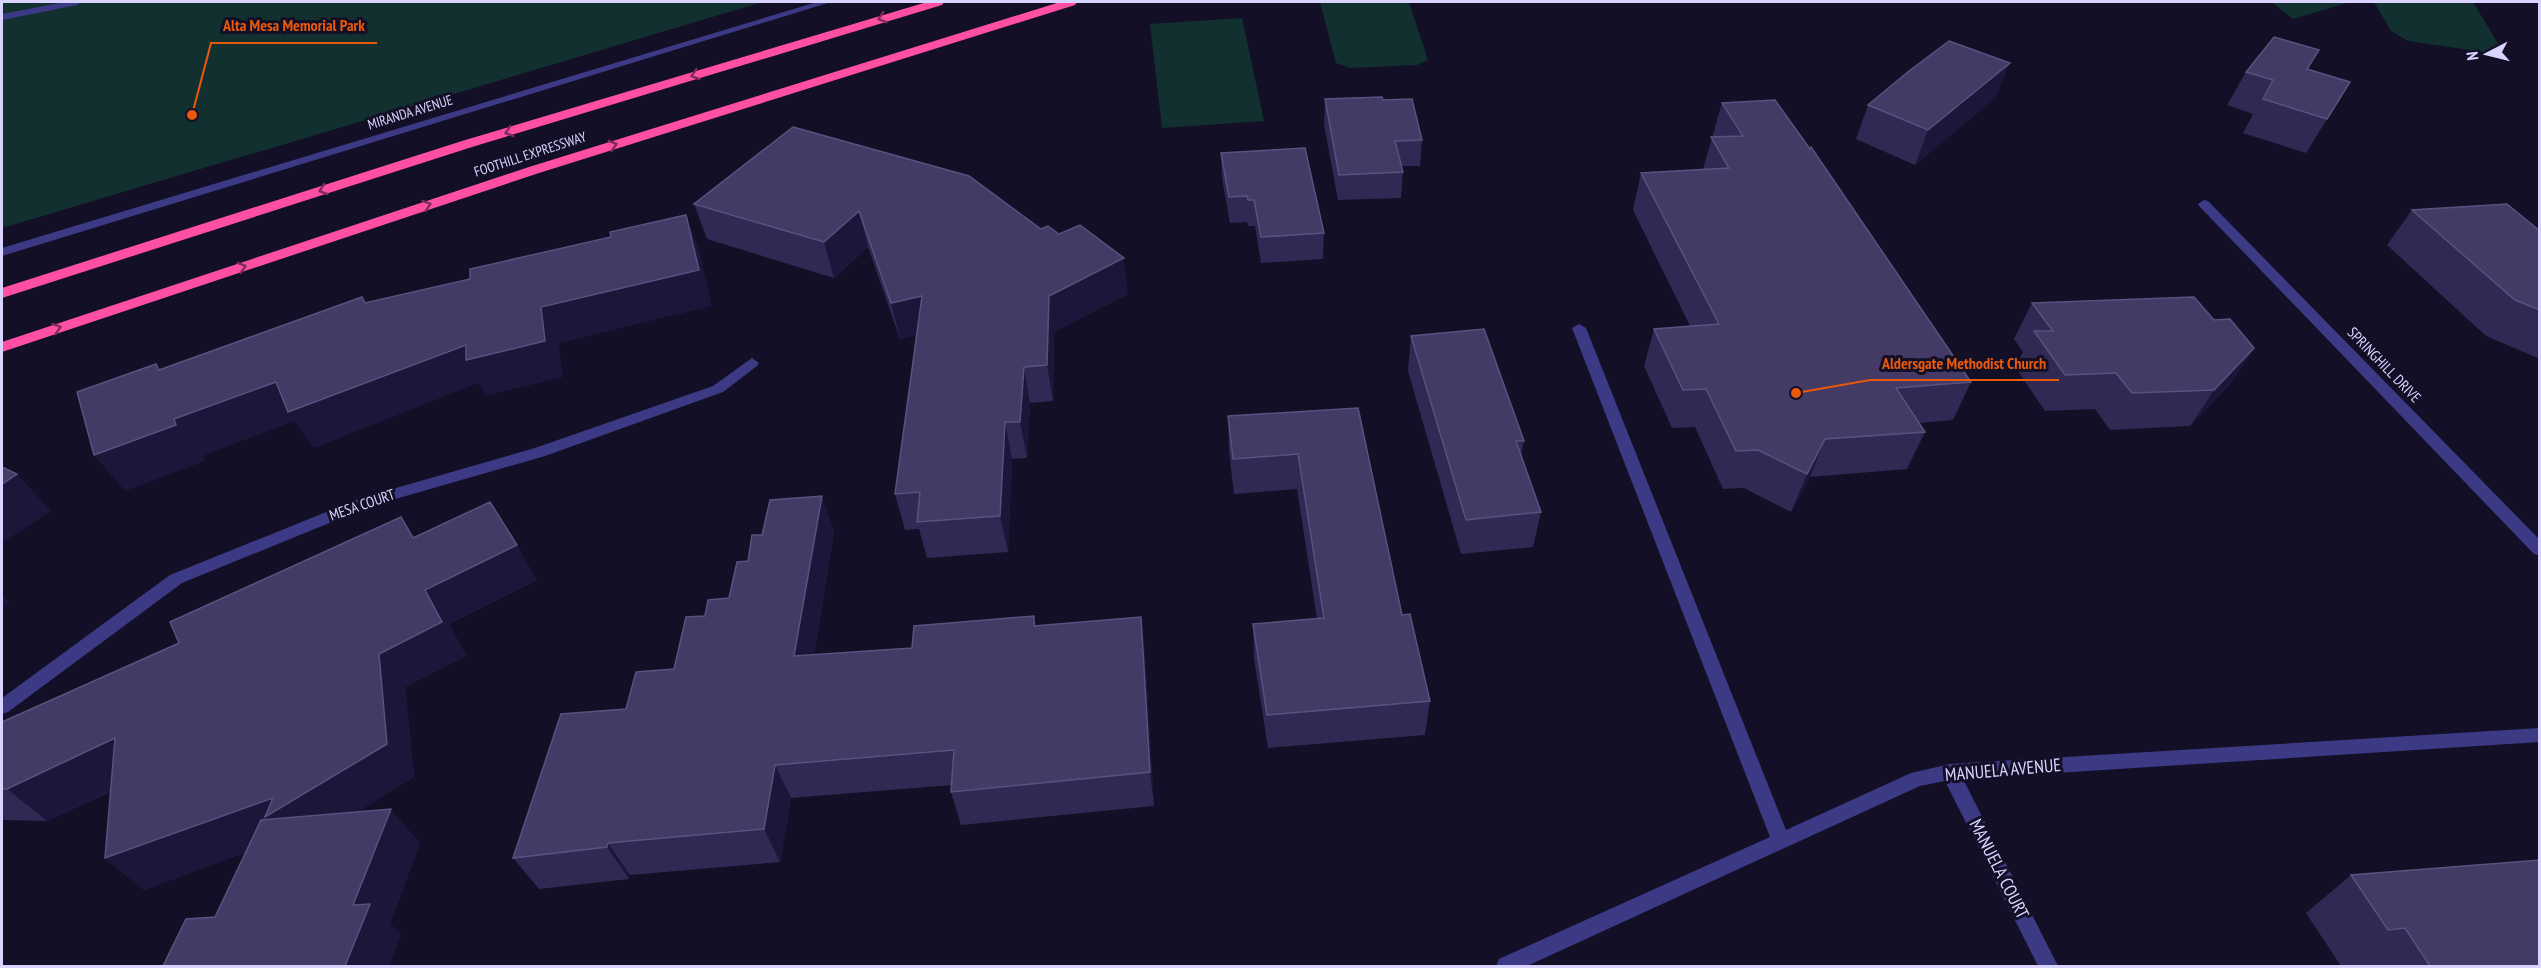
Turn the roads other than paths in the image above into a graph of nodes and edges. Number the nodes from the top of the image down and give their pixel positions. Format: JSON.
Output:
{"nodes":[{"id":1,"x":77,"y":2,"type":"edge"},
{"id":2,"x":826,"y":2,"type":"edge"},
{"id":3,"x":938,"y":2,"type":"edge"},
{"id":4,"x":1071,"y":2,"type":"edge"},
{"id":5,"x":2,"y":17,"type":"edge"},
{"id":6,"x":2204,"y":204,"type":"dead end"},
{"id":7,"x":2,"y":252,"type":"edge"},
{"id":8,"x":2,"y":293,"type":"edge"},
{"id":9,"x":1579,"y":328,"type":"dead end"},
{"id":10,"x":2,"y":347,"type":"edge"},
{"id":11,"x":752,"y":363,"type":"dead end"},
{"id":12,"x":2540,"y":550,"type":"edge"},
{"id":13,"x":2,"y":707,"type":"edge"},
{"id":14,"x":2540,"y":735,"type":"edge"},
{"id":15,"x":1950,"y":772,"type":"junction"},
{"id":16,"x":1781,"y":841,"type":"junction"},
{"id":17,"x":1506,"y":966,"type":"edge"},
{"id":18,"x":2048,"y":966,"type":"edge"}],
"edges":[{"from":1,"to":5,"type":"street"},
{"from":2,"to":7,"type":"street","name":"MIRANDA AVENUE"},
{"from":3,"to":8,"type":"highway","name":"FOOTHILL EXPRESSWAY","one_way":true},
{"from":10,"to":4,"type":"highway","name":"FOOTHILL EXPRESSWAY","one_way":true},
{"from":6,"to":12,"type":"street","name":"SPRINGHILL DRIVE"},
{"from":9,"to":16,"type":"street"},
{"from":11,"to":13,"type":"street","name":"MESA COURT"},
{"from":14,"to":15,"type":"street","name":"MANUELA AVENUE"},
{"from":15,"to":16,"type":"street","name":"MANUELA AVENUE"},
{"from":15,"to":18,"type":"street","name":"MANUELA COURT"},
{"from":16,"to":17,"type":"street","name":"MANUELA AVENUE"}]}
